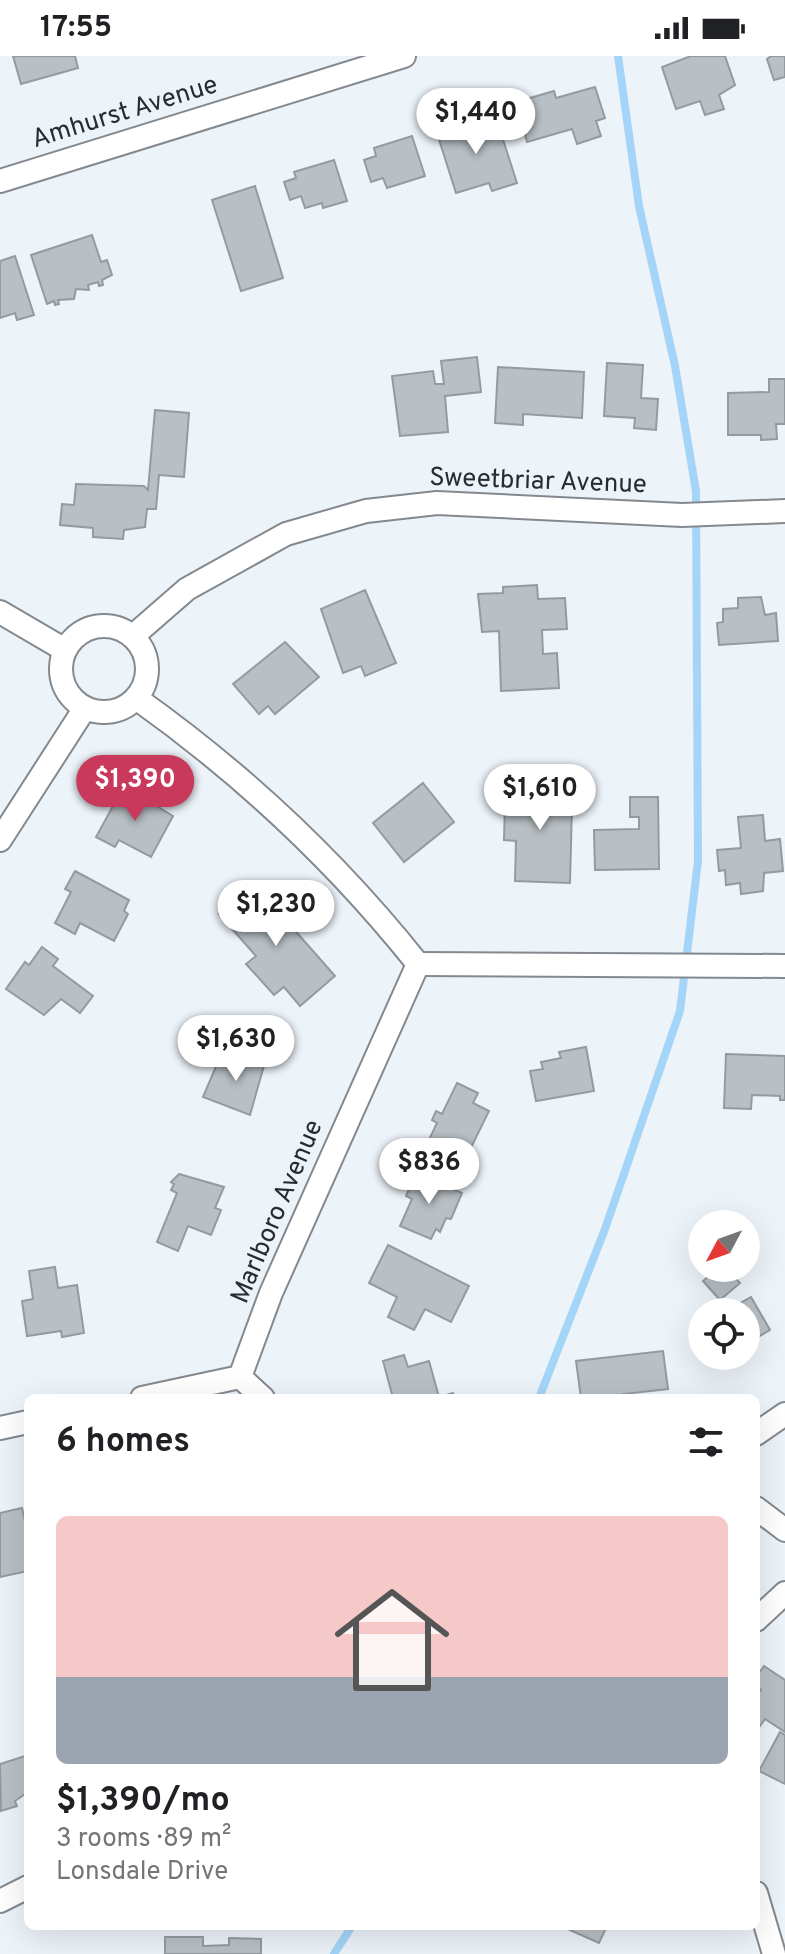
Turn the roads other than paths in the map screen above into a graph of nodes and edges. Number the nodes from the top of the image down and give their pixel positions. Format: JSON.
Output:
{"nodes":[{"id":1,"x":404,"y":56,"type":"edge"},
{"id":2,"x":0,"y":181,"type":"edge"},
{"id":3,"x":785,"y":511,"type":"edge"},
{"id":4,"x":0,"y":612,"type":"edge"},
{"id":5,"x":133,"y":636,"type":"junction"},
{"id":6,"x":65,"y":650,"type":"junction"},
{"id":7,"x":136,"y":698,"type":"junction"},
{"id":8,"x":85,"y":708,"type":"junction"},
{"id":9,"x":0,"y":840,"type":"edge"},
{"id":10,"x":418,"y":964,"type":"junction"},
{"id":11,"x":785,"y":966,"type":"edge"},
{"id":12,"x":240,"y":1377,"type":"junction"},
{"id":13,"x":161,"y":1394,"type":"edge"},
{"id":14,"x":259,"y":1394,"type":"edge"},
{"id":15,"x":785,"y":1414,"type":"edge"},
{"id":16,"x":24,"y":1423,"type":"edge"},
{"id":17,"x":0,"y":1428,"type":"edge"},
{"id":18,"x":760,"y":1431,"type":"edge"},
{"id":19,"x":760,"y":1511,"type":"edge"},
{"id":20,"x":785,"y":1530,"type":"edge"},
{"id":21,"x":785,"y":1593,"type":"edge"},
{"id":22,"x":760,"y":1616,"type":"edge"},
{"id":23,"x":24,"y":1889,"type":"edge"},
{"id":24,"x":0,"y":1901,"type":"edge"},
{"id":25,"x":760,"y":1907,"type":"edge"},
{"id":26,"x":774,"y":1954,"type":"edge"}],
"edges":[{"from":1,"to":2,"type":"street","name":"Amhurst Avenue"},
{"from":3,"to":5,"type":"street","name":"Sweetbriar Avenue"},
{"from":4,"to":6,"type":"street"},
{"from":5,"to":6,"type":"street"},
{"from":5,"to":7,"type":"street"},
{"from":6,"to":8,"type":"street"},
{"from":7,"to":8,"type":"street"},
{"from":7,"to":10,"type":"street"},
{"from":8,"to":9,"type":"street"},
{"from":10,"to":11,"type":"street"},
{"from":10,"to":12,"type":"street","name":"Marlboro Avenue"},
{"from":12,"to":13,"type":"street"},
{"from":12,"to":14,"type":"street"},
{"from":15,"to":18,"type":"street"},
{"from":16,"to":17,"type":"street"},
{"from":19,"to":20,"type":"street"},
{"from":21,"to":22,"type":"street"},
{"from":23,"to":24,"type":"street"},
{"from":25,"to":26,"type":"street"}]}
